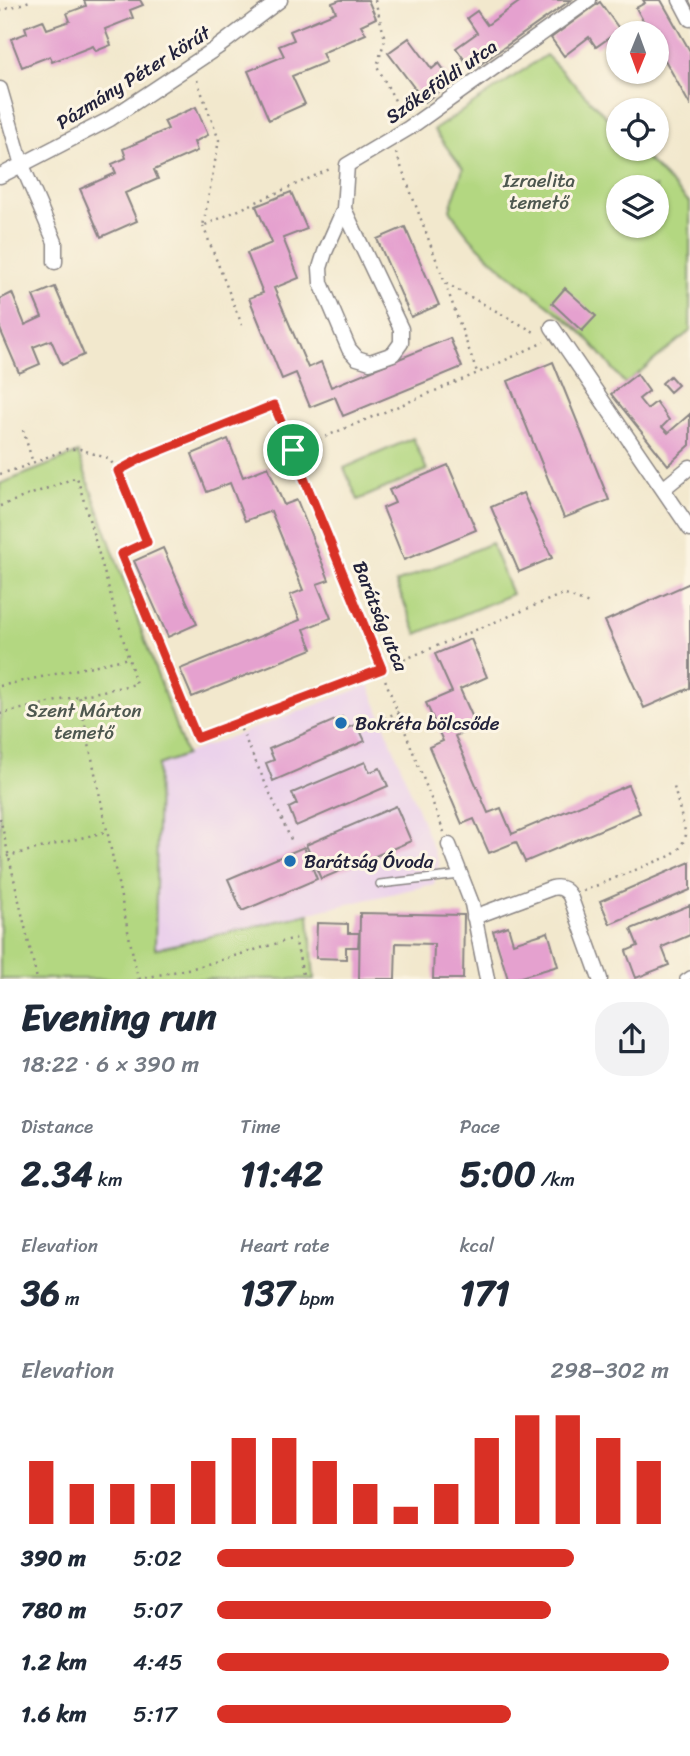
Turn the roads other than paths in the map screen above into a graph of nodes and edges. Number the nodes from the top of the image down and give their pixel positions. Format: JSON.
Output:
{"nodes":[{"id":1,"x":280,"y":0,"type":"edge"},
{"id":2,"x":589,"y":0,"type":"edge"},
{"id":3,"x":680,"y":0,"type":"edge"},
{"id":4,"x":690,"y":19,"type":"edge"},
{"id":5,"x":0,"y":89,"type":"edge"},
{"id":6,"x":22,"y":165,"type":"junction"},
{"id":7,"x":0,"y":176,"type":"edge"},
{"id":8,"x":344,"y":208,"type":"junction"},
{"id":9,"x":55,"y":262,"type":"dead end"},
{"id":10,"x":550,"y":333,"type":"road end"},
{"id":11,"x":690,"y":467,"type":"edge"},
{"id":12,"x":663,"y":489,"type":"junction"},
{"id":13,"x":690,"y":529,"type":"edge"},
{"id":14,"x":449,"y":845,"type":"road end"},
{"id":15,"x":460,"y":875,"type":"junction"},
{"id":16,"x":380,"y":884,"type":"dead end"},
{"id":17,"x":474,"y":917,"type":"junction"},
{"id":18,"x":690,"y":975,"type":"edge"},
{"id":19,"x":487,"y":979,"type":"edge"},
{"id":20,"x":600,"y":979,"type":"edge"},
{"id":21,"x":684,"y":979,"type":"edge"}],
"edges":[{"from":1,"to":6,"type":"street","name":"Pázmány Péter körút"},
{"from":2,"to":8,"type":"street","name":"Szőkeföldi utca"},
{"from":3,"to":4,"type":"street"},
{"from":5,"to":6,"type":"street"},
{"from":6,"to":7,"type":"street","name":"Pázmány Péter körút"},
{"from":6,"to":9,"type":"street"},
{"from":8,"to":8,"type":"street"},
{"from":10,"to":12,"type":"street"},
{"from":11,"to":12,"type":"street"},
{"from":12,"to":13,"type":"street"},
{"from":14,"to":15,"type":"street"},
{"from":15,"to":16,"type":"lane"},
{"from":15,"to":17,"type":"street"},
{"from":17,"to":19,"type":"street"},
{"from":17,"to":20,"type":"street"},
{"from":18,"to":21,"type":"lane"}]}
